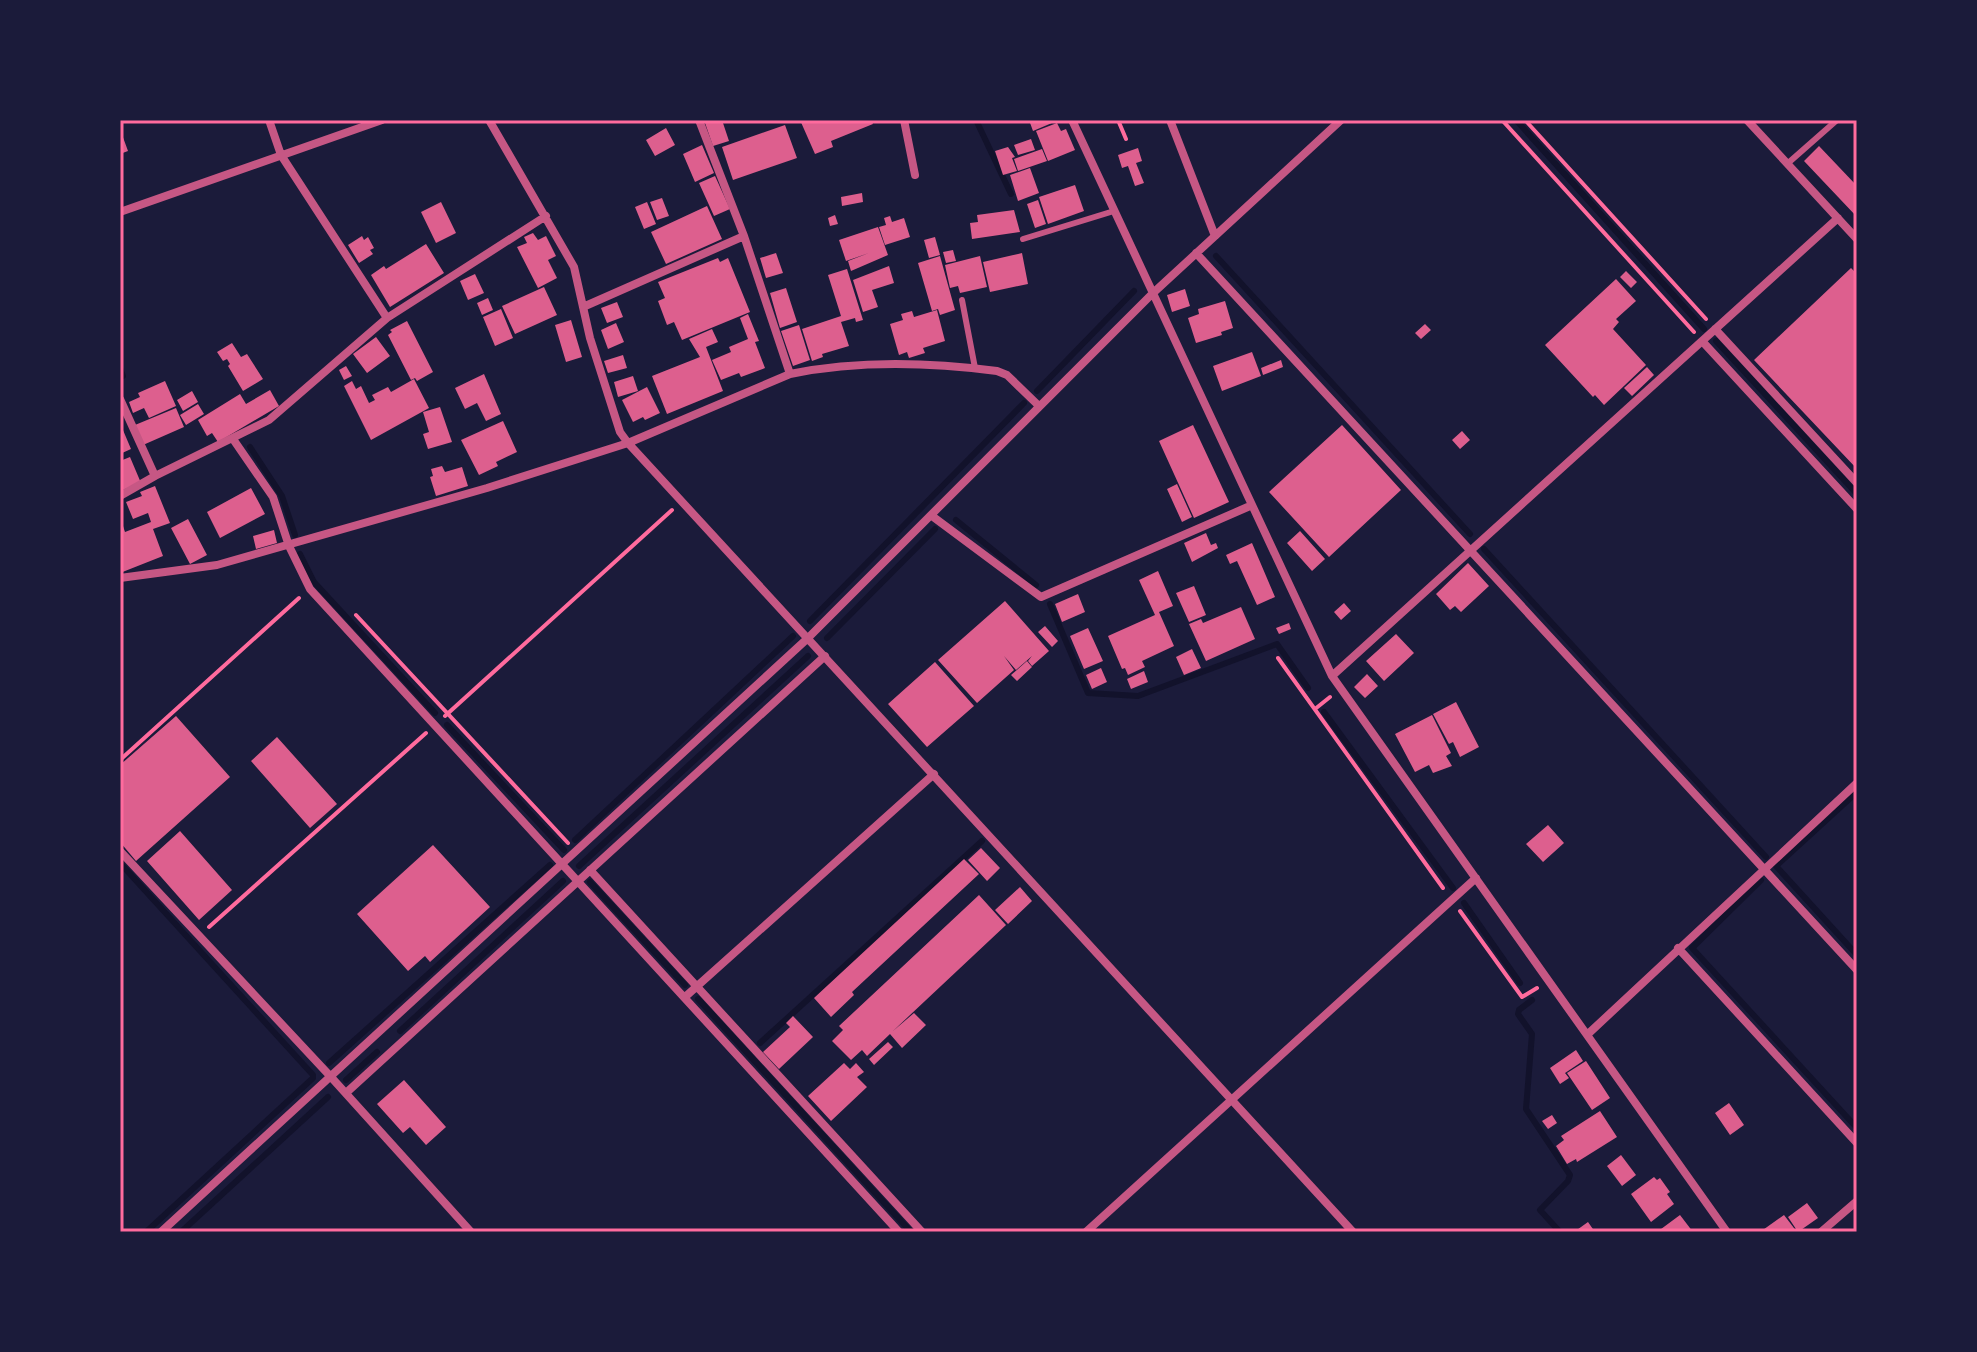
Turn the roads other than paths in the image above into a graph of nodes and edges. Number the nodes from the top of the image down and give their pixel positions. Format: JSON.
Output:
{"nodes":[{"id":1,"x":269,"y":120,"type":"edge"},
{"id":2,"x":382,"y":120,"type":"edge"},
{"id":3,"x":489,"y":120,"type":"edge"},
{"id":4,"x":699,"y":120,"type":"edge"},
{"id":5,"x":904,"y":120,"type":"edge"},
{"id":6,"x":1072,"y":120,"type":"edge"},
{"id":7,"x":1170,"y":120,"type":"edge"},
{"id":8,"x":1341,"y":120,"type":"edge"},
{"id":9,"x":1747,"y":120,"type":"edge"},
{"id":10,"x":1837,"y":120,"type":"edge"},
{"id":11,"x":281,"y":155,"type":"junction"},
{"id":12,"x":1787,"y":164,"type":"junction"},
{"id":13,"x":915,"y":175,"type":"dead end"},
{"id":14,"x":1114,"y":211,"type":"junction"},
{"id":15,"x":120,"y":212,"type":"edge"},
{"id":16,"x":546,"y":216,"type":"junction"},
{"id":17,"x":1838,"y":218,"type":"junction"},
{"id":18,"x":744,"y":236,"type":"junction"},
{"id":19,"x":1215,"y":236,"type":"junction"},
{"id":20,"x":1023,"y":239,"type":"dead end"},
{"id":21,"x":1857,"y":239,"type":"edge"},
{"id":22,"x":1196,"y":253,"type":"junction"},
{"id":23,"x":1152,"y":294,"type":"junction"},
{"id":24,"x":962,"y":300,"type":"dead end"},
{"id":25,"x":583,"y":307,"type":"junction"},
{"id":26,"x":387,"y":318,"type":"junction"},
{"id":27,"x":1715,"y":329,"type":"junction"},
{"id":28,"x":1702,"y":341,"type":"junction"},
{"id":29,"x":975,"y":368,"type":"junction"},
{"id":30,"x":790,"y":374,"type":"junction"},
{"id":31,"x":120,"y":399,"type":"edge"},
{"id":32,"x":1039,"y":406,"type":"junction"},
{"id":33,"x":233,"y":439,"type":"junction"},
{"id":34,"x":628,"y":443,"type":"junction"},
{"id":35,"x":155,"y":476,"type":"junction"},
{"id":36,"x":1857,"y":483,"type":"edge"},
{"id":37,"x":120,"y":496,"type":"edge"},
{"id":38,"x":1250,"y":506,"type":"junction"},
{"id":39,"x":1857,"y":509,"type":"edge"},
{"id":40,"x":932,"y":516,"type":"junction"},
{"id":41,"x":289,"y":546,"type":"junction"},
{"id":42,"x":1472,"y":550,"type":"junction"},
{"id":43,"x":120,"y":578,"type":"edge"},
{"id":44,"x":808,"y":638,"type":"junction"},
{"id":45,"x":825,"y":656,"type":"junction"},
{"id":46,"x":1332,"y":676,"type":"junction"},
{"id":47,"x":934,"y":774,"type":"junction"},
{"id":48,"x":1857,"y":783,"type":"edge"},
{"id":49,"x":120,"y":851,"type":"edge"},
{"id":50,"x":563,"y":864,"type":"junction"},
{"id":51,"x":1763,"y":869,"type":"junction"},
{"id":52,"x":590,"y":870,"type":"junction"},
{"id":53,"x":1476,"y":878,"type":"junction"},
{"id":54,"x":578,"y":881,"type":"junction"},
{"id":55,"x":1678,"y":948,"type":"junction"},
{"id":56,"x":1857,"y":970,"type":"edge"},
{"id":57,"x":697,"y":986,"type":"junction"},
{"id":58,"x":685,"y":997,"type":"junction"},
{"id":59,"x":1588,"y":1034,"type":"junction"},
{"id":60,"x":331,"y":1077,"type":"junction"},
{"id":61,"x":346,"y":1093,"type":"junction"},
{"id":62,"x":1232,"y":1098,"type":"junction"},
{"id":63,"x":1857,"y":1143,"type":"edge"},
{"id":64,"x":1857,"y":1201,"type":"edge"},
{"id":65,"x":161,"y":1232,"type":"edge"},
{"id":66,"x":471,"y":1232,"type":"edge"},
{"id":67,"x":899,"y":1232,"type":"edge"},
{"id":68,"x":922,"y":1232,"type":"edge"},
{"id":69,"x":1086,"y":1232,"type":"edge"},
{"id":70,"x":1353,"y":1232,"type":"edge"},
{"id":71,"x":1727,"y":1232,"type":"edge"},
{"id":72,"x":1821,"y":1232,"type":"edge"}],
"edges":[{"from":1,"to":11,"type":"street"},
{"from":2,"to":11,"type":"street"},
{"from":3,"to":16,"type":"street"},
{"from":4,"to":18,"type":"street"},
{"from":5,"to":13,"type":"street"},
{"from":6,"to":14,"type":"street"},
{"from":7,"to":19,"type":"street"},
{"from":8,"to":19,"type":"street"},
{"from":9,"to":12,"type":"street"},
{"from":10,"to":12,"type":"lane"},
{"from":11,"to":15,"type":"street"},
{"from":11,"to":26,"type":"street"},
{"from":12,"to":17,"type":"street"},
{"from":14,"to":20,"type":"lane"},
{"from":14,"to":23,"type":"street"},
{"from":16,"to":25,"type":"street"},
{"from":16,"to":26,"type":"street"},
{"from":17,"to":21,"type":"street"},
{"from":17,"to":27,"type":"street"},
{"from":18,"to":25,"type":"street"},
{"from":18,"to":30,"type":"street"},
{"from":19,"to":22,"type":"street"},
{"from":22,"to":23,"type":"street"},
{"from":22,"to":42,"type":"street"},
{"from":23,"to":32,"type":"street"},
{"from":23,"to":38,"type":"street"},
{"from":24,"to":29,"type":"lane"},
{"from":25,"to":34,"type":"street"},
{"from":26,"to":33,"type":"street"},
{"from":27,"to":28,"type":"street"},
{"from":27,"to":36,"type":"street"},
{"from":28,"to":39,"type":"street"},
{"from":28,"to":42,"type":"street"},
{"from":29,"to":30,"type":"street"},
{"from":29,"to":32,"type":"street"},
{"from":30,"to":34,"type":"street"},
{"from":31,"to":35,"type":"street"},
{"from":32,"to":40,"type":"street"},
{"from":33,"to":35,"type":"street"},
{"from":33,"to":41,"type":"street"},
{"from":34,"to":41,"type":"street"},
{"from":34,"to":44,"type":"street"},
{"from":35,"to":37,"type":"street"},
{"from":38,"to":40,"type":"street"},
{"from":38,"to":46,"type":"street"},
{"from":40,"to":44,"type":"street"},
{"from":41,"to":43,"type":"street"},
{"from":41,"to":50,"type":"street"},
{"from":42,"to":46,"type":"street"},
{"from":42,"to":51,"type":"street"},
{"from":44,"to":45,"type":"street"},
{"from":44,"to":50,"type":"street"},
{"from":45,"to":47,"type":"street"},
{"from":45,"to":52,"type":"street"},
{"from":46,"to":53,"type":"street"},
{"from":47,"to":57,"type":"street"},
{"from":47,"to":62,"type":"street"},
{"from":48,"to":51,"type":"street"},
{"from":49,"to":60,"type":"street"},
{"from":50,"to":54,"type":"street"},
{"from":50,"to":60,"type":"street"},
{"from":51,"to":55,"type":"street"},
{"from":51,"to":56,"type":"street"},
{"from":52,"to":54,"type":"street"},
{"from":52,"to":57,"type":"street"},
{"from":53,"to":59,"type":"street"},
{"from":53,"to":62,"type":"street"},
{"from":54,"to":58,"type":"street"},
{"from":54,"to":61,"type":"street"},
{"from":55,"to":59,"type":"street"},
{"from":55,"to":63,"type":"street"},
{"from":57,"to":58,"type":"street"},
{"from":57,"to":68,"type":"street"},
{"from":58,"to":67,"type":"street"},
{"from":59,"to":71,"type":"street"},
{"from":60,"to":61,"type":"street"},
{"from":60,"to":65,"type":"street"},
{"from":61,"to":66,"type":"street"},
{"from":62,"to":69,"type":"street"},
{"from":62,"to":70,"type":"street"},
{"from":64,"to":72,"type":"street"}]}
